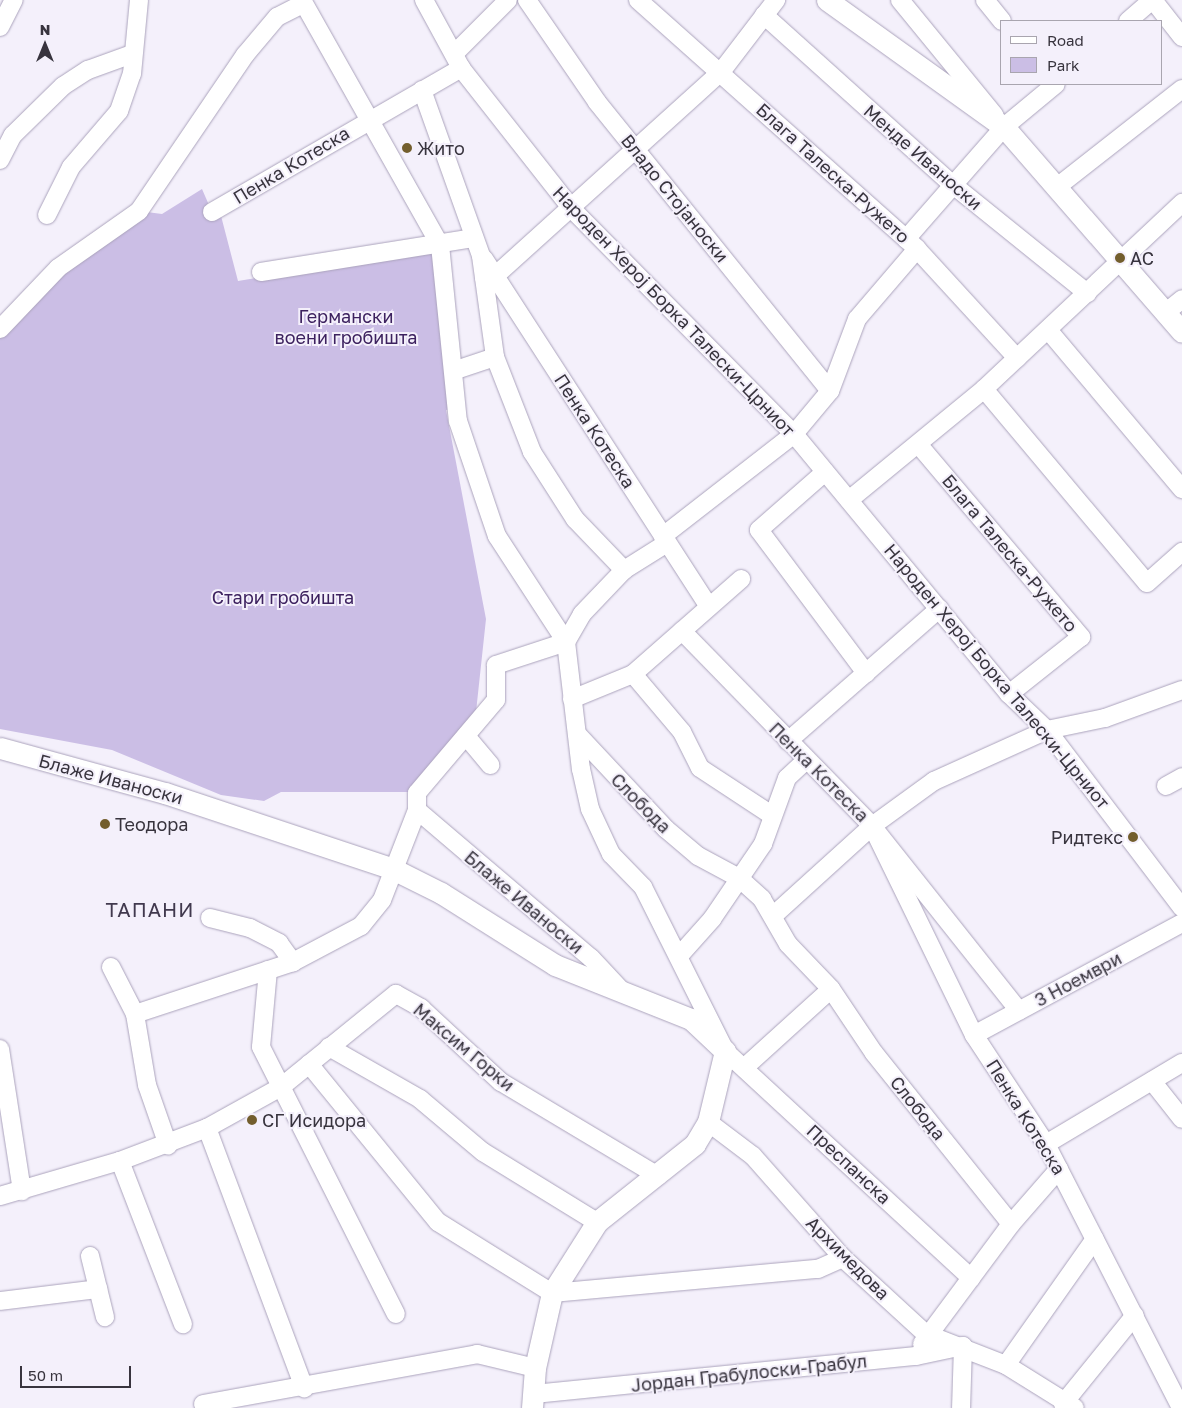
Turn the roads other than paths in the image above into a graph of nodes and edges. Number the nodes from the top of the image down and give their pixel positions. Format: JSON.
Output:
{"nodes":[{"id":1,"x":14,"y":0,"type":"edge"},
{"id":2,"x":138,"y":0,"type":"edge"},
{"id":3,"x":424,"y":0,"type":"edge"},
{"id":4,"x":508,"y":0,"type":"edge"},
{"id":5,"x":527,"y":0,"type":"edge"},
{"id":6,"x":638,"y":0,"type":"edge"},
{"id":7,"x":776,"y":0,"type":"edge"},
{"id":8,"x":827,"y":0,"type":"edge"},
{"id":9,"x":900,"y":0,"type":"edge"},
{"id":10,"x":985,"y":0,"type":"edge"},
{"id":11,"x":1153,"y":0,"type":"edge"},
{"id":12,"x":303,"y":1,"type":"edge"},
{"id":13,"x":764,"y":15,"type":"junction"},
{"id":14,"x":1001,"y":20,"type":"edge"},
{"id":15,"x":1129,"y":20,"type":"edge"},
{"id":16,"x":0,"y":27,"type":"edge"},
{"id":17,"x":1182,"y":37,"type":"edge"},
{"id":18,"x":132,"y":54,"type":"junction"},
{"id":19,"x":457,"y":61,"type":"junction"},
{"id":20,"x":721,"y":72,"type":"junction"},
{"id":21,"x":1053,"y":85,"type":"edge"},
{"id":22,"x":1182,"y":89,"type":"edge"},
{"id":23,"x":422,"y":90,"type":"junction"},
{"id":24,"x":370,"y":118,"type":"junction"},
{"id":25,"x":1004,"y":127,"type":"junction"},
{"id":26,"x":636,"y":149,"type":"junction"},
{"id":27,"x":0,"y":160,"type":"edge"},
{"id":28,"x":952,"y":184,"type":"junction"},
{"id":29,"x":1057,"y":187,"type":"junction"},
{"id":30,"x":1182,"y":202,"type":"edge"},
{"id":31,"x":570,"y":208,"type":"junction"},
{"id":32,"x":212,"y":212,"type":"dead end"},
{"id":33,"x":47,"y":215,"type":"dead end"},
{"id":34,"x":474,"y":238,"type":"junction"},
{"id":35,"x":440,"y":244,"type":"junction"},
{"id":36,"x":911,"y":244,"type":"junction"},
{"id":37,"x":1120,"y":258,"type":"junction"},
{"id":38,"x":261,"y":272,"type":"dead end"},
{"id":39,"x":490,"y":277,"type":"junction"},
{"id":40,"x":1086,"y":293,"type":"junction"},
{"id":41,"x":1182,"y":299,"type":"edge"},
{"id":42,"x":1165,"y":313,"type":"junction"},
{"id":43,"x":0,"y":329,"type":"edge"},
{"id":44,"x":1049,"y":331,"type":"junction"},
{"id":45,"x":1182,"y":332,"type":"edge"},
{"id":46,"x":495,"y":358,"type":"junction"},
{"id":47,"x":1017,"y":358,"type":"junction"},
{"id":48,"x":456,"y":370,"type":"junction"},
{"id":49,"x":984,"y":390,"type":"junction"},
{"id":50,"x":830,"y":391,"type":"junction"},
{"id":51,"x":794,"y":434,"type":"junction"},
{"id":52,"x":918,"y":444,"type":"junction"},
{"id":53,"x":825,"y":472,"type":"junction"},
{"id":54,"x":1182,"y":489,"type":"edge"},
{"id":55,"x":849,"y":500,"type":"junction"},
{"id":56,"x":665,"y":539,"type":"junction"},
{"id":57,"x":1182,"y":552,"type":"edge"},
{"id":58,"x":624,"y":570,"type":"junction"},
{"id":59,"x":741,"y":579,"type":"dead end"},
{"id":60,"x":709,"y":607,"type":"junction"},
{"id":61,"x":939,"y":609,"type":"junction"},
{"id":62,"x":682,"y":631,"type":"junction"},
{"id":63,"x":566,"y":642,"type":"junction"},
{"id":64,"x":866,"y":673,"type":"junction"},
{"id":65,"x":633,"y":674,"type":"junction"},
{"id":66,"x":1182,"y":690,"type":"edge"},
{"id":67,"x":1009,"y":694,"type":"junction"},
{"id":68,"x":572,"y":699,"type":"junction"},
{"id":69,"x":1047,"y":730,"type":"junction"},
{"id":70,"x":577,"y":734,"type":"junction"},
{"id":71,"x":466,"y":736,"type":"junction"},
{"id":72,"x":788,"y":742,"type":"junction"},
{"id":73,"x":0,"y":748,"type":"edge"},
{"id":74,"x":806,"y":760,"type":"junction"},
{"id":75,"x":490,"y":765,"type":"dead end"},
{"id":76,"x":1182,"y":777,"type":"edge"},
{"id":77,"x":1166,"y":786,"type":"dead end"},
{"id":78,"x":417,"y":810,"type":"junction"},
{"id":79,"x":770,"y":814,"type":"junction"},
{"id":80,"x":872,"y":826,"type":"junction"},
{"id":81,"x":393,"y":869,"type":"junction"},
{"id":82,"x":739,"y":878,"type":"junction"},
{"id":83,"x":1182,"y":908,"type":"edge"},
{"id":84,"x":774,"y":915,"type":"junction"},
{"id":85,"x":210,"y":918,"type":"dead end"},
{"id":86,"x":1182,"y":923,"type":"edge"},
{"id":87,"x":679,"y":956,"type":"junction"},
{"id":88,"x":293,"y":962,"type":"junction"},
{"id":89,"x":111,"y":966,"type":"dead end"},
{"id":90,"x":268,"y":970,"type":"junction"},
{"id":91,"x":831,"y":989,"type":"junction"},
{"id":92,"x":627,"y":997,"type":"junction"},
{"id":93,"x":1019,"y":1011,"type":"junction"},
{"id":94,"x":135,"y":1014,"type":"junction"},
{"id":95,"x":974,"y":1035,"type":"junction"},
{"id":96,"x":329,"y":1047,"type":"junction"},
{"id":97,"x":0,"y":1049,"type":"edge"},
{"id":98,"x":725,"y":1051,"type":"junction"},
{"id":99,"x":1182,"y":1063,"type":"edge"},
{"id":100,"x":309,"y":1064,"type":"junction"},
{"id":101,"x":745,"y":1067,"type":"junction"},
{"id":102,"x":1152,"y":1081,"type":"junction"},
{"id":103,"x":281,"y":1086,"type":"junction"},
{"id":104,"x":1182,"y":1119,"type":"edge"},
{"id":105,"x":708,"y":1122,"type":"junction"},
{"id":106,"x":207,"y":1128,"type":"junction"},
{"id":107,"x":1046,"y":1144,"type":"junction"},
{"id":108,"x":168,"y":1145,"type":"junction"},
{"id":109,"x":120,"y":1161,"type":"junction"},
{"id":110,"x":1059,"y":1169,"type":"junction"},
{"id":111,"x":658,"y":1176,"type":"junction"},
{"id":112,"x":22,"y":1191,"type":"junction"},
{"id":113,"x":0,"y":1196,"type":"edge"},
{"id":114,"x":597,"y":1222,"type":"junction"},
{"id":115,"x":1011,"y":1224,"type":"junction"},
{"id":116,"x":1095,"y":1239,"type":"junction"},
{"id":117,"x":90,"y":1256,"type":"dead end"},
{"id":118,"x":843,"y":1258,"type":"junction"},
{"id":119,"x":971,"y":1278,"type":"junction"},
{"id":120,"x":98,"y":1289,"type":"junction"},
{"id":121,"x":552,"y":1293,"type":"junction"},
{"id":122,"x":0,"y":1300,"type":"edge"},
{"id":123,"x":396,"y":1314,"type":"dead end"},
{"id":124,"x":1135,"y":1315,"type":"junction"},
{"id":125,"x":105,"y":1317,"type":"dead end"},
{"id":126,"x":183,"y":1324,"type":"dead end"},
{"id":127,"x":926,"y":1334,"type":"junction"},
{"id":128,"x":963,"y":1346,"type":"junction"},
{"id":129,"x":916,"y":1356,"type":"junction"},
{"id":130,"x":1006,"y":1365,"type":"junction"},
{"id":131,"x":535,"y":1368,"type":"junction"},
{"id":132,"x":304,"y":1388,"type":"junction"},
{"id":133,"x":1038,"y":1389,"type":"junction"},
{"id":134,"x":533,"y":1401,"type":"edge"},
{"id":135,"x":203,"y":1404,"type":"dead end"},
{"id":136,"x":1069,"y":1406,"type":"edge"},
{"id":137,"x":961,"y":1408,"type":"edge"},
{"id":138,"x":1039,"y":1408,"type":"edge"},
{"id":139,"x":1181,"y":1408,"type":"edge"}],
"edges":[{"from":1,"to":16,"type":"street"},
{"from":2,"to":18,"type":"street"},
{"from":3,"to":19,"type":"street","name":"Народен Херој Борка Талески-Црниот"},
{"from":4,"to":19,"type":"street","name":"Пенка Котеска"},
{"from":5,"to":26,"type":"street","name":"Владо Стојаноски"},
{"from":6,"to":20,"type":"street","name":"Блага Талеска-Ружето"},
{"from":7,"to":13,"type":"street"},
{"from":8,"to":25,"type":"street"},
{"from":9,"to":25,"type":"street"},
{"from":10,"to":14,"type":"street"},
{"from":11,"to":15,"type":"street"},
{"from":11,"to":17,"type":"street"},
{"from":12,"to":24,"type":"street","name":"Пенка Котеска"},
{"from":12,"to":43,"type":"street"},
{"from":13,"to":20,"type":"street"},
{"from":13,"to":28,"type":"street","name":"Менде Иваноски"},
{"from":18,"to":27,"type":"street"},
{"from":18,"to":33,"type":"street"},
{"from":19,"to":23,"type":"street","name":"Пенка Котеска"},
{"from":19,"to":31,"type":"street","name":"Народен Херој Борка Талески-Црниот"},
{"from":20,"to":26,"type":"street"},
{"from":20,"to":36,"type":"street","name":"Блага Талеска-Ружето"},
{"from":21,"to":25,"type":"street"},
{"from":22,"to":29,"type":"street"},
{"from":23,"to":24,"type":"street","name":"Пенка Котеска"},
{"from":23,"to":34,"type":"street","name":"Пенка Котеска"},
{"from":24,"to":32,"type":"street","name":"Пенка Котеска"},
{"from":24,"to":35,"type":"street","name":"Пенка Котеска"},
{"from":25,"to":28,"type":"street"},
{"from":25,"to":29,"type":"street"},
{"from":26,"to":31,"type":"street"},
{"from":26,"to":50,"type":"street","name":"Владо Стојаноски"},
{"from":28,"to":36,"type":"street"},
{"from":28,"to":40,"type":"street","name":"Менде Иваноски"},
{"from":29,"to":37,"type":"street"},
{"from":30,"to":37,"type":"street"},
{"from":31,"to":39,"type":"street"},
{"from":31,"to":51,"type":"street","name":"Народен Херој Борка Талески-Црниот"},
{"from":34,"to":35,"type":"street"},
{"from":34,"to":39,"type":"street","name":"Пенка Котеска"},
{"from":35,"to":38,"type":"street"},
{"from":35,"to":48,"type":"street","name":"Пенка Котеска"},
{"from":36,"to":47,"type":"street","name":"Блага Талеска-Ружето"},
{"from":36,"to":50,"type":"street"},
{"from":37,"to":40,"type":"street"},
{"from":37,"to":42,"type":"street"},
{"from":39,"to":46,"type":"street","name":"Пенка Котеска"},
{"from":39,"to":56,"type":"street","name":"Пенка Котеска"},
{"from":40,"to":44,"type":"street"},
{"from":41,"to":42,"type":"street"},
{"from":42,"to":45,"type":"street"},
{"from":44,"to":47,"type":"street"},
{"from":44,"to":54,"type":"street"},
{"from":46,"to":48,"type":"street"},
{"from":46,"to":58,"type":"street","name":"Пенка Котеска"},
{"from":47,"to":49,"type":"street"},
{"from":48,"to":63,"type":"street","name":"Пенка Котеска"},
{"from":49,"to":52,"type":"street"},
{"from":49,"to":57,"type":"street"},
{"from":50,"to":51,"type":"street"},
{"from":51,"to":53,"type":"street","name":"Народен Херој Борка Талески-Црниот"},
{"from":51,"to":56,"type":"street"},
{"from":52,"to":55,"type":"street"},
{"from":52,"to":67,"type":"street","name":"Блага Талеска-Ружето"},
{"from":53,"to":55,"type":"street","name":"Народен Херој Борка Талески-Црниот"},
{"from":53,"to":64,"type":"street"},
{"from":55,"to":61,"type":"street","name":"Народен Херој Борка Талески-Црниот"},
{"from":56,"to":58,"type":"street"},
{"from":56,"to":60,"type":"street","name":"Пенка Котеска"},
{"from":58,"to":63,"type":"street"},
{"from":59,"to":60,"type":"street"},
{"from":60,"to":62,"type":"street"},
{"from":61,"to":64,"type":"street"},
{"from":61,"to":67,"type":"street","name":"Народен Херој Борка Талески-Црниот"},
{"from":62,"to":65,"type":"street"},
{"from":62,"to":72,"type":"street","name":"Пенка Котеска"},
{"from":63,"to":68,"type":"street"},
{"from":63,"to":71,"type":"street"},
{"from":64,"to":72,"type":"street"},
{"from":65,"to":68,"type":"street"},
{"from":65,"to":79,"type":"street"},
{"from":66,"to":69,"type":"street"},
{"from":67,"to":69,"type":"street","name":"Народен Херој Борка Талески-Црниот"},
{"from":68,"to":70,"type":"street"},
{"from":69,"to":80,"type":"street"},
{"from":69,"to":83,"type":"street","name":"Народен Херој Борка Талески-Црниот"},
{"from":70,"to":82,"type":"street","name":"Слобода"},
{"from":70,"to":87,"type":"street"},
{"from":71,"to":75,"type":"street"},
{"from":71,"to":78,"type":"street"},
{"from":72,"to":74,"type":"street","name":"Пенка Котеска"},
{"from":73,"to":81,"type":"street","name":"Блаже Иваноски"},
{"from":74,"to":79,"type":"street"},
{"from":74,"to":80,"type":"street","name":"Пенка Котеска"},
{"from":76,"to":77,"type":"street"},
{"from":78,"to":81,"type":"street"},
{"from":78,"to":92,"type":"street","name":"Блаже Иваноски"},
{"from":79,"to":82,"type":"street"},
{"from":80,"to":84,"type":"street"},
{"from":80,"to":93,"type":"street","name":"Пенка Котеска"},
{"from":80,"to":95,"type":"street","name":"Пенка Котеска"},
{"from":81,"to":88,"type":"street"},
{"from":81,"to":92,"type":"street","name":"Блаже Иваноски"},
{"from":82,"to":84,"type":"street","name":"Слобода"},
{"from":82,"to":87,"type":"street"},
{"from":84,"to":91,"type":"street","name":"Слобода"},
{"from":85,"to":88,"type":"street"},
{"from":86,"to":93,"type":"street","name":"3 Ноември"},
{"from":87,"to":98,"type":"street"},
{"from":88,"to":90,"type":"street"},
{"from":89,"to":94,"type":"street"},
{"from":90,"to":94,"type":"street"},
{"from":90,"to":103,"type":"street"},
{"from":91,"to":101,"type":"street"},
{"from":91,"to":115,"type":"street","name":"Слобода"},
{"from":92,"to":98,"type":"street","name":"Блаже Иваноски"},
{"from":93,"to":95,"type":"street","name":"3 Ноември"},
{"from":94,"to":108,"type":"street"},
{"from":95,"to":107,"type":"street","name":"Пенка Котеска"},
{"from":96,"to":100,"type":"street","name":"Максим Горки"},
{"from":96,"to":111,"type":"street","name":"Максим Горки"},
{"from":96,"to":114,"type":"street"},
{"from":97,"to":112,"type":"street"},
{"from":98,"to":101,"type":"street","name":"Преспанска"},
{"from":98,"to":105,"type":"street","name":"Јордан Грабулоски-Грабул"},
{"from":99,"to":102,"type":"street"},
{"from":100,"to":103,"type":"street","name":"Максим Горки"},
{"from":100,"to":121,"type":"street"},
{"from":101,"to":119,"type":"street","name":"Преспанска"},
{"from":102,"to":104,"type":"street"},
{"from":102,"to":107,"type":"street"},
{"from":103,"to":106,"type":"street","name":"Максим Горки"},
{"from":103,"to":123,"type":"street"},
{"from":105,"to":111,"type":"street","name":"Јордан Грабулоски-Грабул"},
{"from":105,"to":118,"type":"street","name":"Архимедова"},
{"from":106,"to":108,"type":"street","name":"Максим Горки"},
{"from":106,"to":132,"type":"street"},
{"from":107,"to":110,"type":"street","name":"Пенка Котеска"},
{"from":108,"to":109,"type":"street","name":"Максим Горки"},
{"from":109,"to":112,"type":"street","name":"Максим Горки"},
{"from":109,"to":126,"type":"street"},
{"from":110,"to":115,"type":"street"},
{"from":110,"to":116,"type":"street","name":"Пенка Котеска"},
{"from":111,"to":114,"type":"street","name":"Јордан Грабулоски-Грабул"},
{"from":112,"to":113,"type":"street","name":"Максим Горки"},
{"from":114,"to":121,"type":"street","name":"Јордан Грабулоски-Грабул"},
{"from":115,"to":119,"type":"street"},
{"from":116,"to":124,"type":"street","name":"Пенка Котеска"},
{"from":116,"to":130,"type":"street"},
{"from":117,"to":120,"type":"street"},
{"from":118,"to":121,"type":"street"},
{"from":118,"to":127,"type":"street","name":"Архимедова"},
{"from":119,"to":127,"type":"street"},
{"from":120,"to":122,"type":"street"},
{"from":120,"to":125,"type":"street"},
{"from":121,"to":131,"type":"street","name":"Јордан Грабулоски-Грабул"},
{"from":124,"to":136,"type":"street","name":"Архимедова"},
{"from":124,"to":139,"type":"street","name":"Пенка Котеска"},
{"from":127,"to":128,"type":"street","name":"Архимедова"},
{"from":127,"to":129,"type":"street"},
{"from":128,"to":129,"type":"street","name":"Јордан Грабулоски-Грабул"},
{"from":128,"to":130,"type":"street","name":"Архимедова"},
{"from":128,"to":137,"type":"street"},
{"from":129,"to":134,"type":"street","name":"Јордан Грабулоски-Грабул"},
{"from":130,"to":133,"type":"street","name":"Архимедова"},
{"from":131,"to":132,"type":"street"},
{"from":131,"to":134,"type":"street","name":"Јордан Грабулоски-Грабул"},
{"from":132,"to":135,"type":"street"},
{"from":133,"to":136,"type":"street","name":"Архимедова"},
{"from":133,"to":138,"type":"street"}]}
